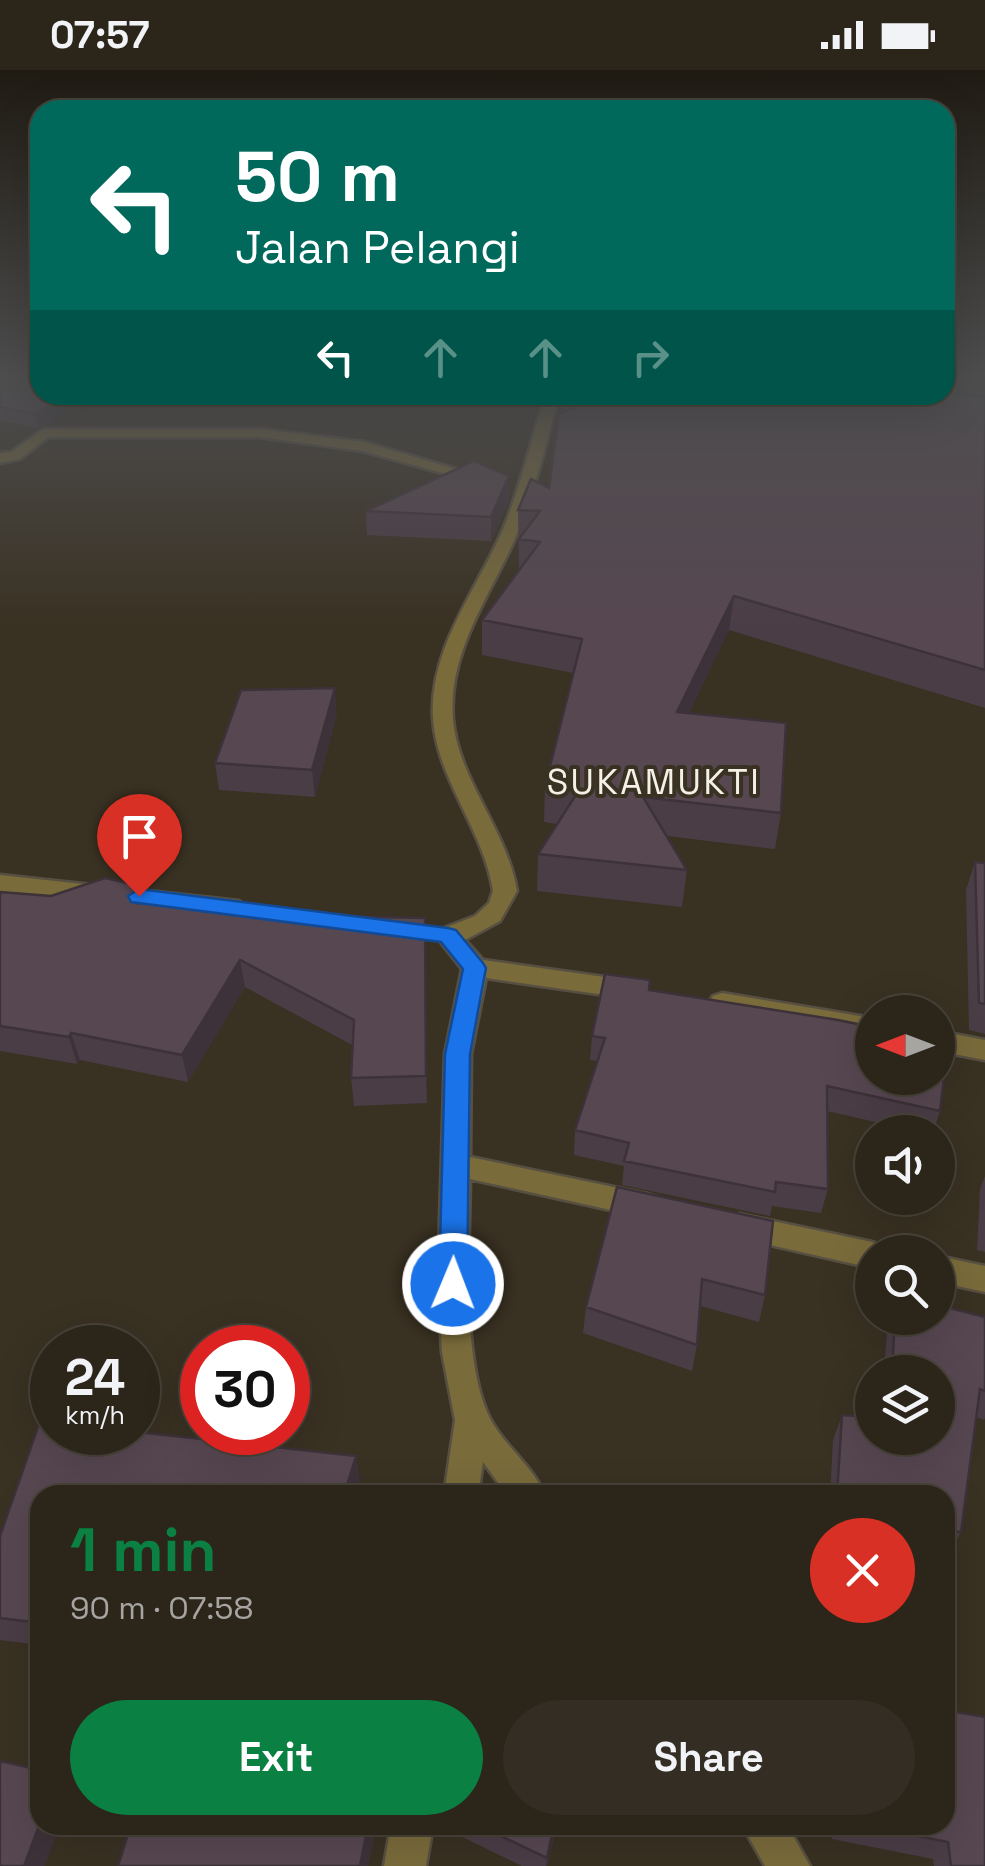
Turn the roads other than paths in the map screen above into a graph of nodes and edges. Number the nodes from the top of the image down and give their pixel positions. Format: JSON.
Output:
{"nodes":[{"id":1,"x":416,"y":461,"type":"edge"},
{"id":2,"x":534,"y":461,"type":"edge"},
{"id":3,"x":526,"y":490,"type":"junction"},
{"id":4,"x":0,"y":883,"type":"edge"},
{"id":5,"x":255,"y":911,"type":"edge"},
{"id":6,"x":475,"y":968,"type":"junction"},
{"id":7,"x":650,"y":992,"type":"edge"},
{"id":8,"x":688,"y":998,"type":"edge"},
{"id":9,"x":855,"y":1024,"type":"edge"},
{"id":10,"x":955,"y":1044,"type":"edge"},
{"id":11,"x":985,"y":1050,"type":"edge"},
{"id":12,"x":456,"y":1165,"type":"junction"},
{"id":13,"x":677,"y":1213,"type":"edge"},
{"id":14,"x":714,"y":1221,"type":"edge"},
{"id":15,"x":855,"y":1251,"type":"edge"},
{"id":16,"x":955,"y":1273,"type":"edge"},
{"id":17,"x":985,"y":1279,"type":"edge"},
{"id":18,"x":472,"y":1420,"type":"junction"},
{"id":19,"x":462,"y":1485,"type":"edge"},
{"id":20,"x":521,"y":1485,"type":"edge"},
{"id":21,"x":411,"y":1835,"type":"edge"},
{"id":22,"x":769,"y":1835,"type":"edge"},
{"id":23,"x":406,"y":1866,"type":"edge"},
{"id":24,"x":789,"y":1866,"type":"edge"}],
"edges":[{"from":1,"to":3,"type":"street"},
{"from":2,"to":3,"type":"street"},
{"from":3,"to":6,"type":"street"},
{"from":4,"to":5,"type":"street"},
{"from":6,"to":7,"type":"street"},
{"from":6,"to":12,"type":"street"},
{"from":8,"to":9,"type":"street"},
{"from":10,"to":11,"type":"street"},
{"from":12,"to":13,"type":"street"},
{"from":12,"to":18,"type":"street"},
{"from":14,"to":15,"type":"street"},
{"from":16,"to":17,"type":"street"},
{"from":18,"to":19,"type":"street"},
{"from":18,"to":20,"type":"street"},
{"from":21,"to":23,"type":"street"},
{"from":22,"to":24,"type":"street"}]}
